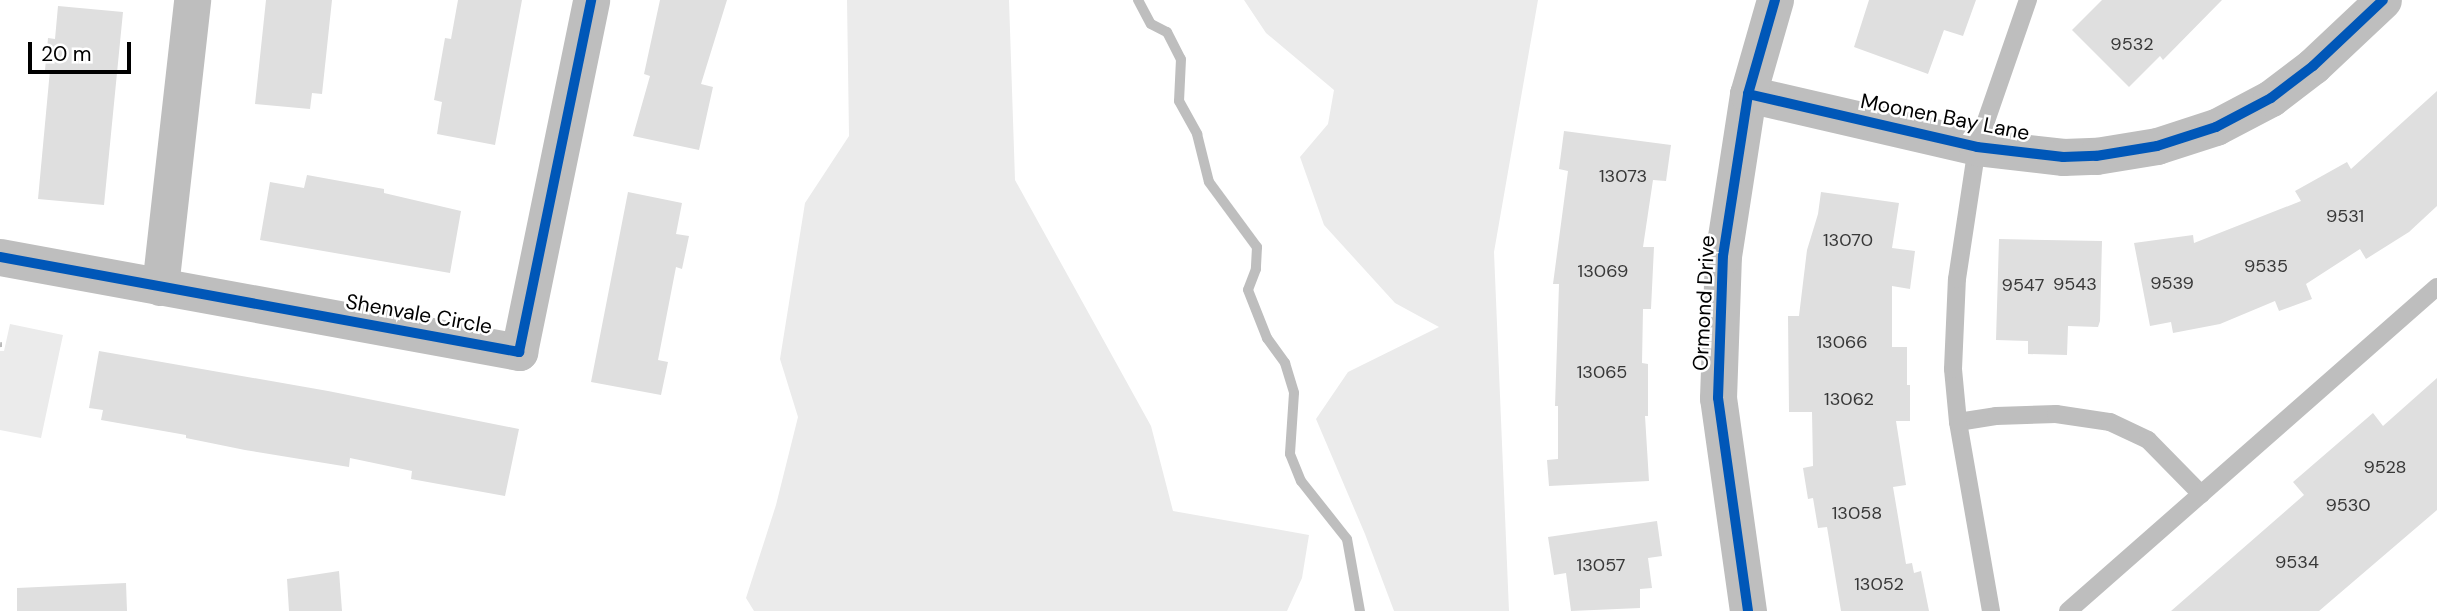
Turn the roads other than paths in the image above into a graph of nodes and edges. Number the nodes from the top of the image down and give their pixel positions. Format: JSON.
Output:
{"nodes":[{"id":1,"x":192,"y":0,"type":"edge"},
{"id":2,"x":591,"y":0,"type":"edge"},
{"id":3,"x":1775,"y":0,"type":"edge"},
{"id":4,"x":2028,"y":0,"type":"edge"},
{"id":5,"x":2383,"y":0,"type":"edge"},
{"id":6,"x":1748,"y":94,"type":"junction"},
{"id":7,"x":1977,"y":147,"type":"junction"},
{"id":8,"x":0,"y":257,"type":"edge"},
{"id":9,"x":160,"y":287,"type":"junction"},
{"id":10,"x":2437,"y":287,"type":"edge"},
{"id":11,"x":1958,"y":422,"type":"junction"},
{"id":12,"x":2201,"y":494,"type":"junction"},
{"id":13,"x":1748,"y":611,"type":"edge"},
{"id":14,"x":1991,"y":611,"type":"edge"},
{"id":15,"x":2068,"y":611,"type":"edge"}],
"edges":[{"from":1,"to":9,"type":"street"},
{"from":2,"to":9,"type":"street","name":"Shenvale Circle"},
{"from":3,"to":6,"type":"street","name":"Ormond Drive"},
{"from":4,"to":7,"type":"lane"},
{"from":5,"to":7,"type":"street","name":"Moonen Bay Lane"},
{"from":6,"to":7,"type":"street","name":"Moonen Bay Lane"},
{"from":6,"to":13,"type":"street","name":"Ormond Drive"},
{"from":7,"to":11,"type":"lane"},
{"from":8,"to":9,"type":"street","name":"Shenvale Circle"},
{"from":10,"to":12,"type":"lane"},
{"from":11,"to":12,"type":"lane"},
{"from":11,"to":14,"type":"lane"},
{"from":12,"to":15,"type":"lane"}]}
